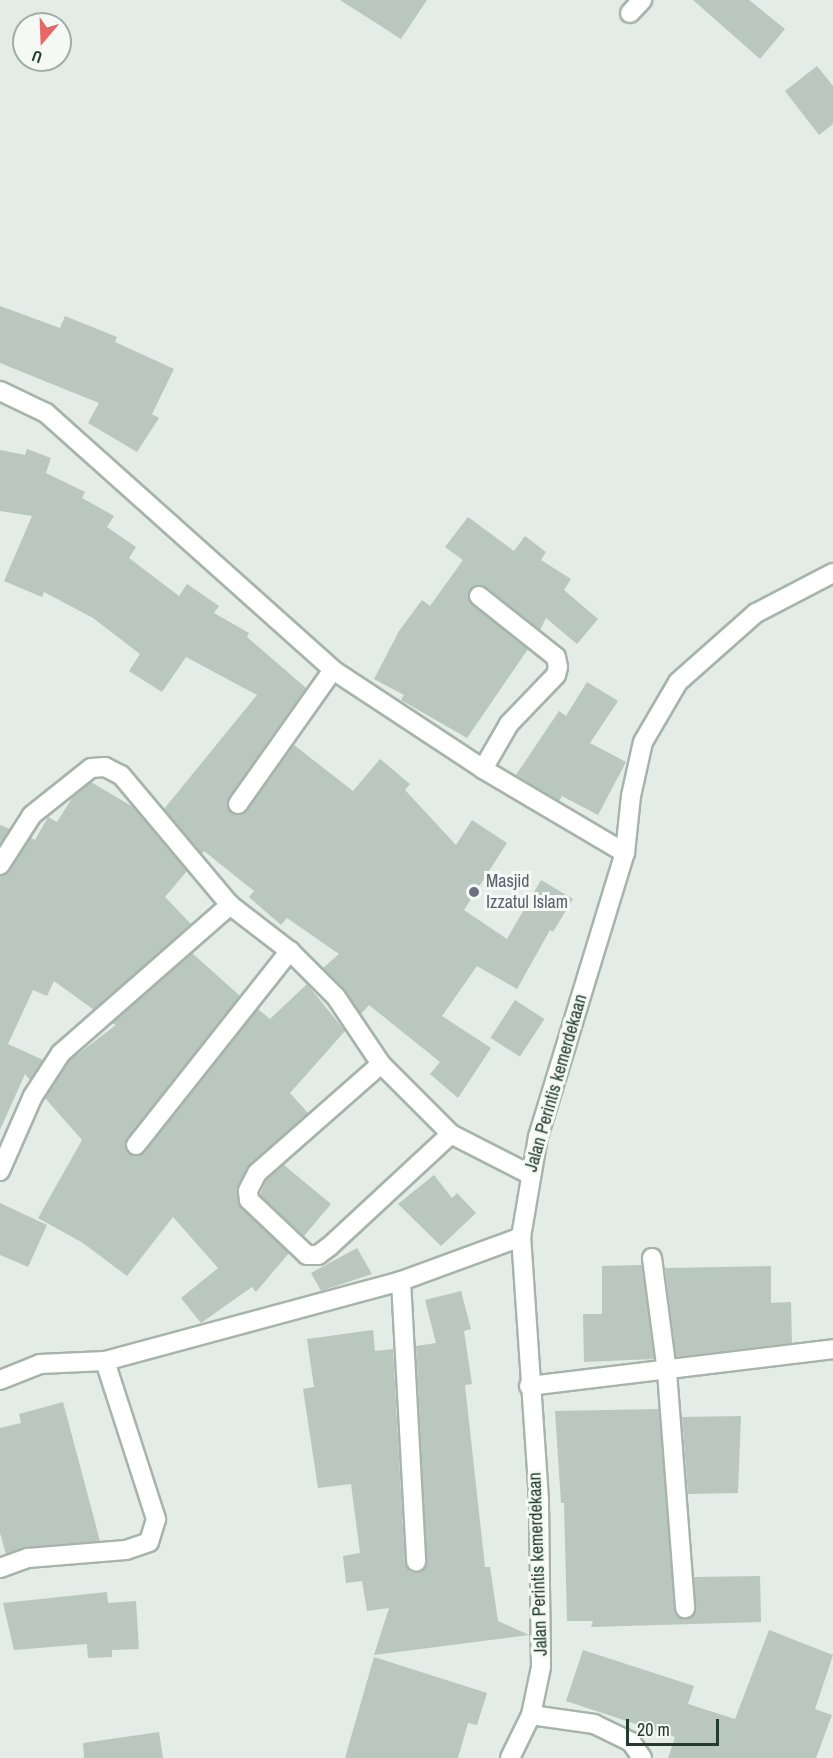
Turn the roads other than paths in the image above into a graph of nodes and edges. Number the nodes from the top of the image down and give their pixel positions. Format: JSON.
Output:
{"nodes":[{"id":1,"x":0,"y":391,"type":"edge"},
{"id":2,"x":833,"y":573,"type":"edge"},
{"id":3,"x":479,"y":596,"type":"dead end"},
{"id":4,"x":333,"y":670,"type":"junction"},
{"id":5,"x":483,"y":769,"type":"junction"},
{"id":6,"x":238,"y":804,"type":"dead end"},
{"id":7,"x":626,"y":854,"type":"junction"},
{"id":8,"x":0,"y":865,"type":"edge"},
{"id":9,"x":230,"y":905,"type":"junction"},
{"id":10,"x":290,"y":951,"type":"junction"},
{"id":11,"x":381,"y":1064,"type":"junction"},
{"id":12,"x":451,"y":1134,"type":"junction"},
{"id":13,"x":136,"y":1145,"type":"dead end"},
{"id":14,"x":0,"y":1172,"type":"edge"},
{"id":15,"x":529,"y":1174,"type":"junction"},
{"id":16,"x":521,"y":1237,"type":"junction"},
{"id":17,"x":652,"y":1258,"type":"dead end"},
{"id":18,"x":401,"y":1281,"type":"junction"},
{"id":19,"x":833,"y":1349,"type":"edge"},
{"id":20,"x":105,"y":1361,"type":"junction"},
{"id":21,"x":667,"y":1372,"type":"junction"},
{"id":22,"x":0,"y":1380,"type":"edge"},
{"id":23,"x":529,"y":1386,"type":"junction"},
{"id":24,"x":416,"y":1562,"type":"dead end"},
{"id":25,"x":0,"y":1568,"type":"edge"},
{"id":26,"x":685,"y":1608,"type":"dead end"},
{"id":27,"x":531,"y":1715,"type":"junction"},
{"id":28,"x":510,"y":1758,"type":"edge"},
{"id":29,"x":642,"y":1758,"type":"edge"}],
"edges":[{"from":1,"to":4,"type":"street"},
{"from":2,"to":7,"type":"street","name":"Jalan Perintis kemerdekaan"},
{"from":3,"to":5,"type":"street"},
{"from":4,"to":5,"type":"street"},
{"from":4,"to":6,"type":"street"},
{"from":5,"to":7,"type":"street"},
{"from":7,"to":15,"type":"street","name":"Jalan Perintis kemerdekaan"},
{"from":8,"to":9,"type":"street"},
{"from":9,"to":10,"type":"street"},
{"from":9,"to":14,"type":"street"},
{"from":10,"to":11,"type":"street"},
{"from":10,"to":13,"type":"street"},
{"from":11,"to":12,"type":"street"},
{"from":11,"to":12,"type":"street"},
{"from":12,"to":15,"type":"street"},
{"from":15,"to":16,"type":"street","name":"Jalan Perintis kemerdekaan"},
{"from":16,"to":18,"type":"street"},
{"from":16,"to":23,"type":"street","name":"Jalan Perintis kemerdekaan"},
{"from":17,"to":21,"type":"street"},
{"from":18,"to":20,"type":"street"},
{"from":18,"to":24,"type":"street"},
{"from":19,"to":21,"type":"street"},
{"from":20,"to":22,"type":"street"},
{"from":20,"to":25,"type":"street"},
{"from":21,"to":23,"type":"street"},
{"from":21,"to":26,"type":"street"},
{"from":23,"to":27,"type":"street","name":"Jalan Perintis kemerdekaan"},
{"from":27,"to":28,"type":"street","name":"Jalan Perintis kemerdekaan"},
{"from":27,"to":29,"type":"street"}]}
